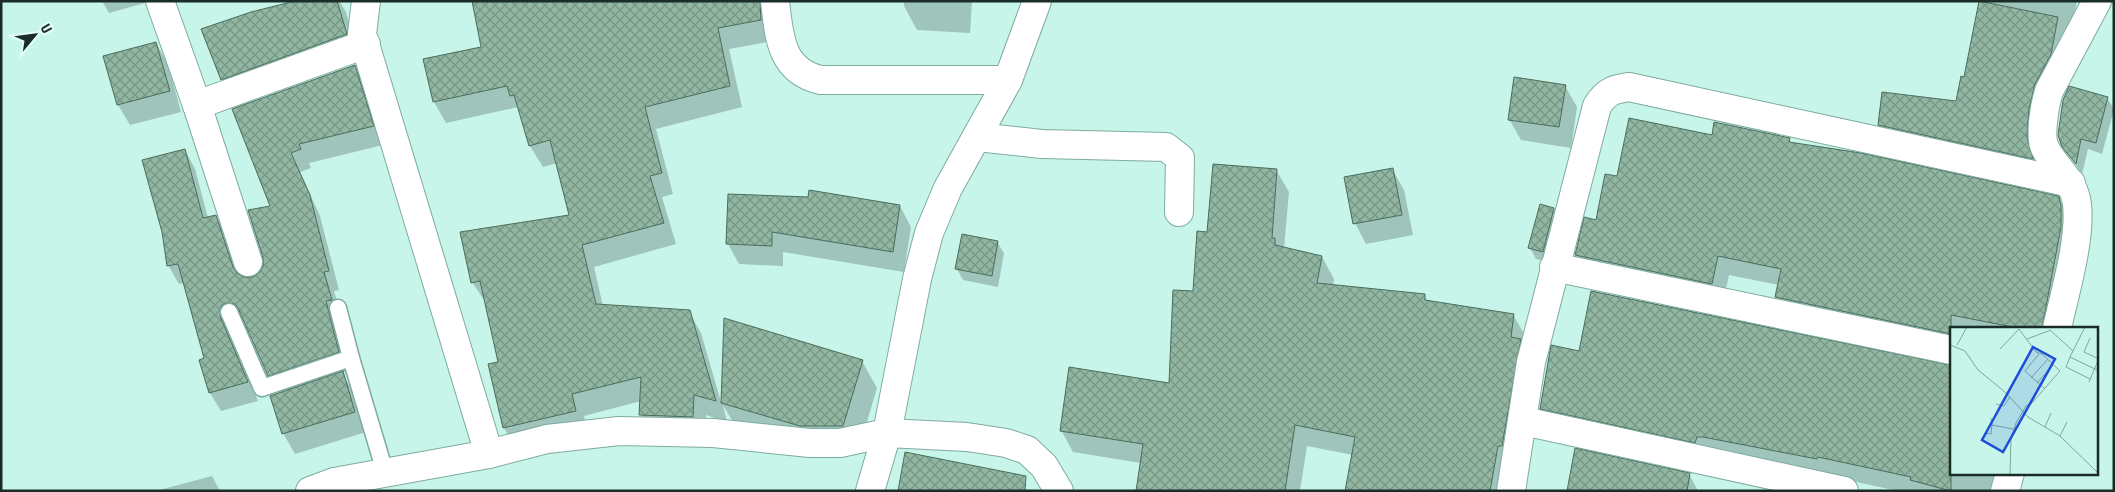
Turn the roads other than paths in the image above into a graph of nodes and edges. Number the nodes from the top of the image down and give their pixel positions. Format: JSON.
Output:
{"nodes":[{"id":1,"x":160,"y":1,"type":"edge"},
{"id":2,"x":366,"y":1,"type":"edge"},
{"id":3,"x":775,"y":1,"type":"edge"},
{"id":4,"x":1037,"y":1,"type":"edge"},
{"id":5,"x":2097,"y":1,"type":"edge"},
{"id":6,"x":366,"y":44,"type":"junction"},
{"id":7,"x":1008,"y":80,"type":"junction"},
{"id":8,"x":197,"y":105,"type":"junction"},
{"id":9,"x":978,"y":137,"type":"junction"},
{"id":10,"x":2071,"y":183,"type":"junction"},
{"id":11,"x":1179,"y":212,"type":"dead end"},
{"id":12,"x":248,"y":262,"type":"dead end"},
{"id":13,"x":1554,"y":267,"type":"junction"},
{"id":14,"x":338,"y":308,"type":"dead end"},
{"id":15,"x":229,"y":312,"type":"dead end"},
{"id":16,"x":2057,"y":327,"type":"edge"},
{"id":17,"x":1950,"y":350,"type":"edge"},
{"id":18,"x":351,"y":358,"type":"junction"},
{"id":19,"x":1523,"y":421,"type":"junction"},
{"id":20,"x":887,"y":433,"type":"junction"},
{"id":21,"x":489,"y":454,"type":"junction"},
{"id":22,"x":385,"y":472,"type":"junction"},
{"id":23,"x":2010,"y":474,"type":"edge"},
{"id":24,"x":310,"y":491,"type":"edge"},
{"id":25,"x":870,"y":491,"type":"edge"},
{"id":26,"x":1059,"y":491,"type":"edge"},
{"id":27,"x":1511,"y":491,"type":"edge"},
{"id":28,"x":1844,"y":491,"type":"edge"},
{"id":29,"x":2005,"y":491,"type":"edge"}],
"edges":[{"from":1,"to":8,"type":"street"},
{"from":2,"to":6,"type":"street"},
{"from":3,"to":7,"type":"street"},
{"from":4,"to":7,"type":"street"},
{"from":5,"to":10,"type":"street"},
{"from":6,"to":8,"type":"street"},
{"from":6,"to":21,"type":"street"},
{"from":7,"to":9,"type":"street"},
{"from":8,"to":12,"type":"street"},
{"from":9,"to":11,"type":"street"},
{"from":9,"to":20,"type":"street"},
{"from":10,"to":13,"type":"street"},
{"from":10,"to":16,"type":"street"},
{"from":13,"to":17,"type":"street"},
{"from":13,"to":19,"type":"street"},
{"from":14,"to":18,"type":"lane"},
{"from":15,"to":18,"type":"lane"},
{"from":18,"to":22,"type":"lane"},
{"from":19,"to":27,"type":"street"},
{"from":19,"to":28,"type":"street"},
{"from":20,"to":21,"type":"street"},
{"from":20,"to":25,"type":"street"},
{"from":20,"to":26,"type":"street"},
{"from":21,"to":22,"type":"street"},
{"from":22,"to":24,"type":"street"},
{"from":23,"to":29,"type":"street"}]}
